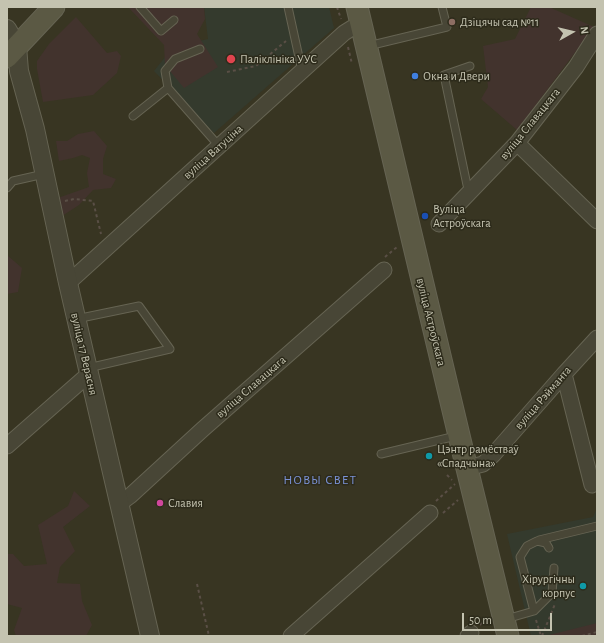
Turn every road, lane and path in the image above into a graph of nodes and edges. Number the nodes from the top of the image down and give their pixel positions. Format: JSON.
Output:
{"nodes":[{"id":1,"x":54,"y":7,"type":"edge"},
{"id":2,"x":140,"y":7,"type":"edge"},
{"id":3,"x":288,"y":7,"type":"edge"},
{"id":4,"x":442,"y":7,"type":"edge"},
{"id":5,"x":359,"y":16,"type":"edge"},
{"id":6,"x":174,"y":20,"type":"dead end"},
{"id":7,"x":597,"y":34,"type":"edge"},
{"id":8,"x":285,"y":35,"type":"dead end"},
{"id":9,"x":366,"y":47,"type":"junction"},
{"id":10,"x":200,"y":49,"type":"dead end"},
{"id":11,"x":11,"y":53,"type":"edge"},
{"id":12,"x":470,"y":66,"type":"dead end"},
{"id":13,"x":302,"y":71,"type":"junction"},
{"id":14,"x":227,"y":72,"type":"dead end"},
{"id":15,"x":168,"y":88,"type":"junction"},
{"id":16,"x":133,"y":116,"type":"dead end"},
{"id":17,"x":517,"y":143,"type":"junction"},
{"id":18,"x":219,"y":146,"type":"junction"},
{"id":19,"x":44,"y":174,"type":"junction"},
{"id":20,"x":7,"y":188,"type":"edge"},
{"id":21,"x":472,"y":190,"type":"junction"},
{"id":22,"x":63,"y":201,"type":"dead end"},
{"id":23,"x":597,"y":221,"type":"edge"},
{"id":24,"x":439,"y":224,"type":"dead end"},
{"id":25,"x":105,"y":249,"type":"junction"},
{"id":26,"x":384,"y":270,"type":"dead end"},
{"id":27,"x":68,"y":283,"type":"junction"},
{"id":28,"x":76,"y":319,"type":"junction"},
{"id":29,"x":597,"y":338,"type":"edge"},
{"id":30,"x":88,"y":371,"type":"junction"},
{"id":31,"x":564,"y":374,"type":"junction"},
{"id":32,"x":458,"y":435,"type":"junction"},
{"id":33,"x":7,"y":446,"type":"edge"},
{"id":34,"x":380,"y":454,"type":"dead end"},
{"id":35,"x":454,"y":473,"type":"junction"},
{"id":36,"x":593,"y":478,"type":"edge"},
{"id":37,"x":119,"y":504,"type":"junction"},
{"id":38,"x":430,"y":513,"type":"dead end"},
{"id":39,"x":597,"y":526,"type":"edge"},
{"id":40,"x":537,"y":541,"type":"junction"},
{"id":41,"x":549,"y":548,"type":"dead end"},
{"id":42,"x":554,"y":568,"type":"dead end"},
{"id":43,"x":197,"y":584,"type":"dead end"},
{"id":44,"x":534,"y":611,"type":"junction"},
{"id":45,"x":506,"y":628,"type":"edge"},
{"id":46,"x":597,"y":632,"type":"edge"},
{"id":47,"x":150,"y":636,"type":"edge"},
{"id":48,"x":209,"y":636,"type":"edge"},
{"id":49,"x":291,"y":636,"type":"edge"},
{"id":50,"x":540,"y":636,"type":"edge"},
{"id":51,"x":582,"y":636,"type":"edge"}],
"edges":[{"from":1,"to":11,"type":"main road"},
{"from":2,"to":6,"type":"lane"},
{"from":3,"to":13,"type":"lane"},
{"from":4,"to":9,"type":"lane"},
{"from":5,"to":9,"type":"main road","name":"вуліца Астроўскага"},
{"from":5,"to":13,"type":"street","name":"вуліца Ватуціна"},
{"from":7,"to":17,"type":"street","name":"вуліца Славацкага"},
{"from":8,"to":14,"type":"path"},
{"from":9,"to":32,"type":"main road","name":"вуліца Астроўскага"},
{"from":10,"to":15,"type":"lane"},
{"from":11,"to":19,"type":"street","name":"вуліца 17 Верасня"},
{"from":12,"to":21,"type":"lane"},
{"from":13,"to":18,"type":"street","name":"вуліца Ватуціна"},
{"from":15,"to":16,"type":"lane"},
{"from":15,"to":18,"type":"lane"},
{"from":17,"to":21,"type":"street","name":"вуліца Славацкага"},
{"from":17,"to":23,"type":"street"},
{"from":18,"to":25,"type":"street","name":"вуліца Ватуціна"},
{"from":19,"to":20,"type":"lane"},
{"from":19,"to":27,"type":"street","name":"вуліца 17 Верасня"},
{"from":21,"to":24,"type":"street","name":"вуліца Славацкага"},
{"from":22,"to":25,"type":"path"},
{"from":25,"to":27,"type":"street","name":"вуліца Ватуціна"},
{"from":26,"to":37,"type":"street","name":"вуліца Славацкага"},
{"from":27,"to":28,"type":"street","name":"вуліца 17 Верасня"},
{"from":28,"to":30,"type":"street","name":"вуліца 17 Верасня"},
{"from":28,"to":30,"type":"lane"},
{"from":29,"to":31,"type":"street","name":"вуліца Рэйманта"},
{"from":30,"to":33,"type":"street"},
{"from":30,"to":37,"type":"street","name":"вуліца 17 Верасня"},
{"from":31,"to":35,"type":"street","name":"вуліца Рэйманта"},
{"from":31,"to":36,"type":"street"},
{"from":32,"to":34,"type":"lane"},
{"from":32,"to":35,"type":"main road","name":"вуліца Астроўскага"},
{"from":35,"to":45,"type":"main road","name":"вуліца Астроўскага"},
{"from":37,"to":47,"type":"street","name":"вуліца 17 Верасня"},
{"from":38,"to":49,"type":"street"},
{"from":39,"to":40,"type":"lane"},
{"from":40,"to":41,"type":"lane"},
{"from":40,"to":44,"type":"lane"},
{"from":42,"to":44,"type":"lane"},
{"from":43,"to":48,"type":"path"},
{"from":44,"to":45,"type":"lane"},
{"from":44,"to":50,"type":"path"},
{"from":46,"to":51,"type":"path"}]}
